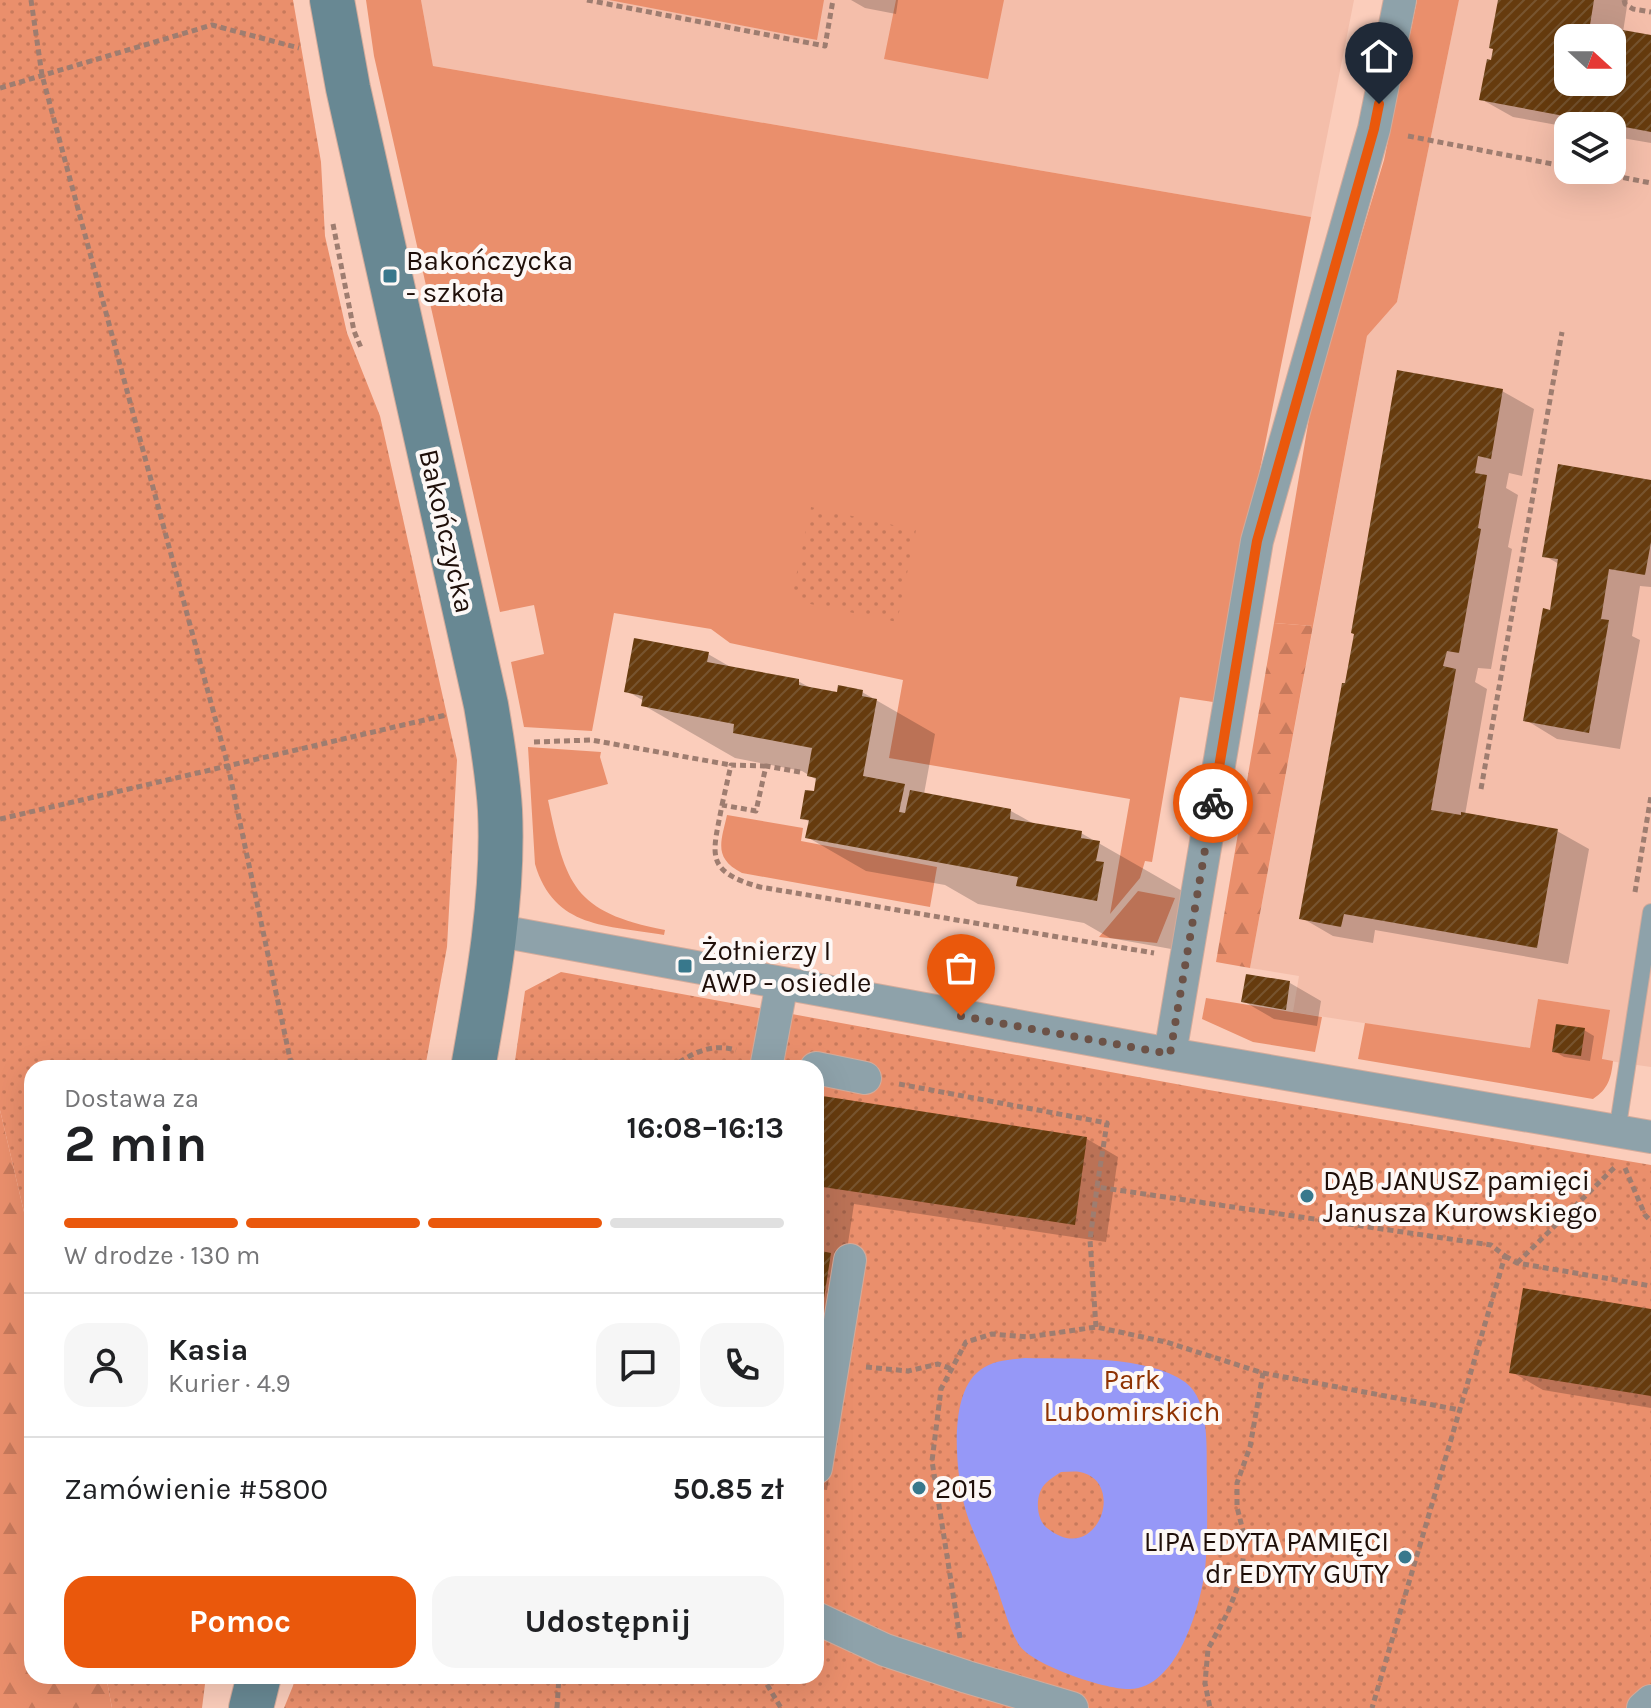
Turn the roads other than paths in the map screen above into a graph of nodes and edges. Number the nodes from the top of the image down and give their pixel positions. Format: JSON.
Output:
{"nodes":[{"id":1,"x":332,"y":0,"type":"edge"},
{"id":2,"x":1400,"y":0,"type":"edge"},
{"id":3,"x":1650,"y":921,"type":"edge"},
{"id":4,"x":494,"y":930,"type":"junction"},
{"id":5,"x":782,"y":983,"type":"junction"},
{"id":6,"x":1170,"y":1054,"type":"junction"},
{"id":7,"x":474,"y":1060,"type":"edge"},
{"id":8,"x":769,"y":1060,"type":"edge"},
{"id":9,"x":824,"y":1070,"type":"edge"},
{"id":10,"x":865,"y":1078,"type":"road end"},
{"id":11,"x":1617,"y":1132,"type":"junction"},
{"id":12,"x":1651,"y":1137,"type":"edge"},
{"id":13,"x":850,"y":1260,"type":"dead end"},
{"id":14,"x":824,"y":1419,"type":"edge"},
{"id":15,"x":824,"y":1622,"type":"edge"},
{"id":16,"x":257,"y":1684,"type":"edge"},
{"id":17,"x":1651,"y":1701,"type":"edge"},
{"id":18,"x":251,"y":1708,"type":"edge"},
{"id":19,"x":1072,"y":1708,"type":"edge"},
{"id":20,"x":1643,"y":1708,"type":"edge"}],
"edges":[{"from":1,"to":4,"type":"street","name":"Bakończycka"},
{"from":2,"to":6,"type":"street"},
{"from":3,"to":11,"type":"lane"},
{"from":4,"to":5,"type":"street"},
{"from":4,"to":7,"type":"street","name":"Bakończycka"},
{"from":5,"to":6,"type":"street"},
{"from":5,"to":8,"type":"street"},
{"from":6,"to":11,"type":"street"},
{"from":9,"to":10,"type":"street"},
{"from":11,"to":12,"type":"street"},
{"from":13,"to":14,"type":"street"},
{"from":15,"to":19,"type":"street"},
{"from":16,"to":18,"type":"street"},
{"from":17,"to":20,"type":"street"}]}
